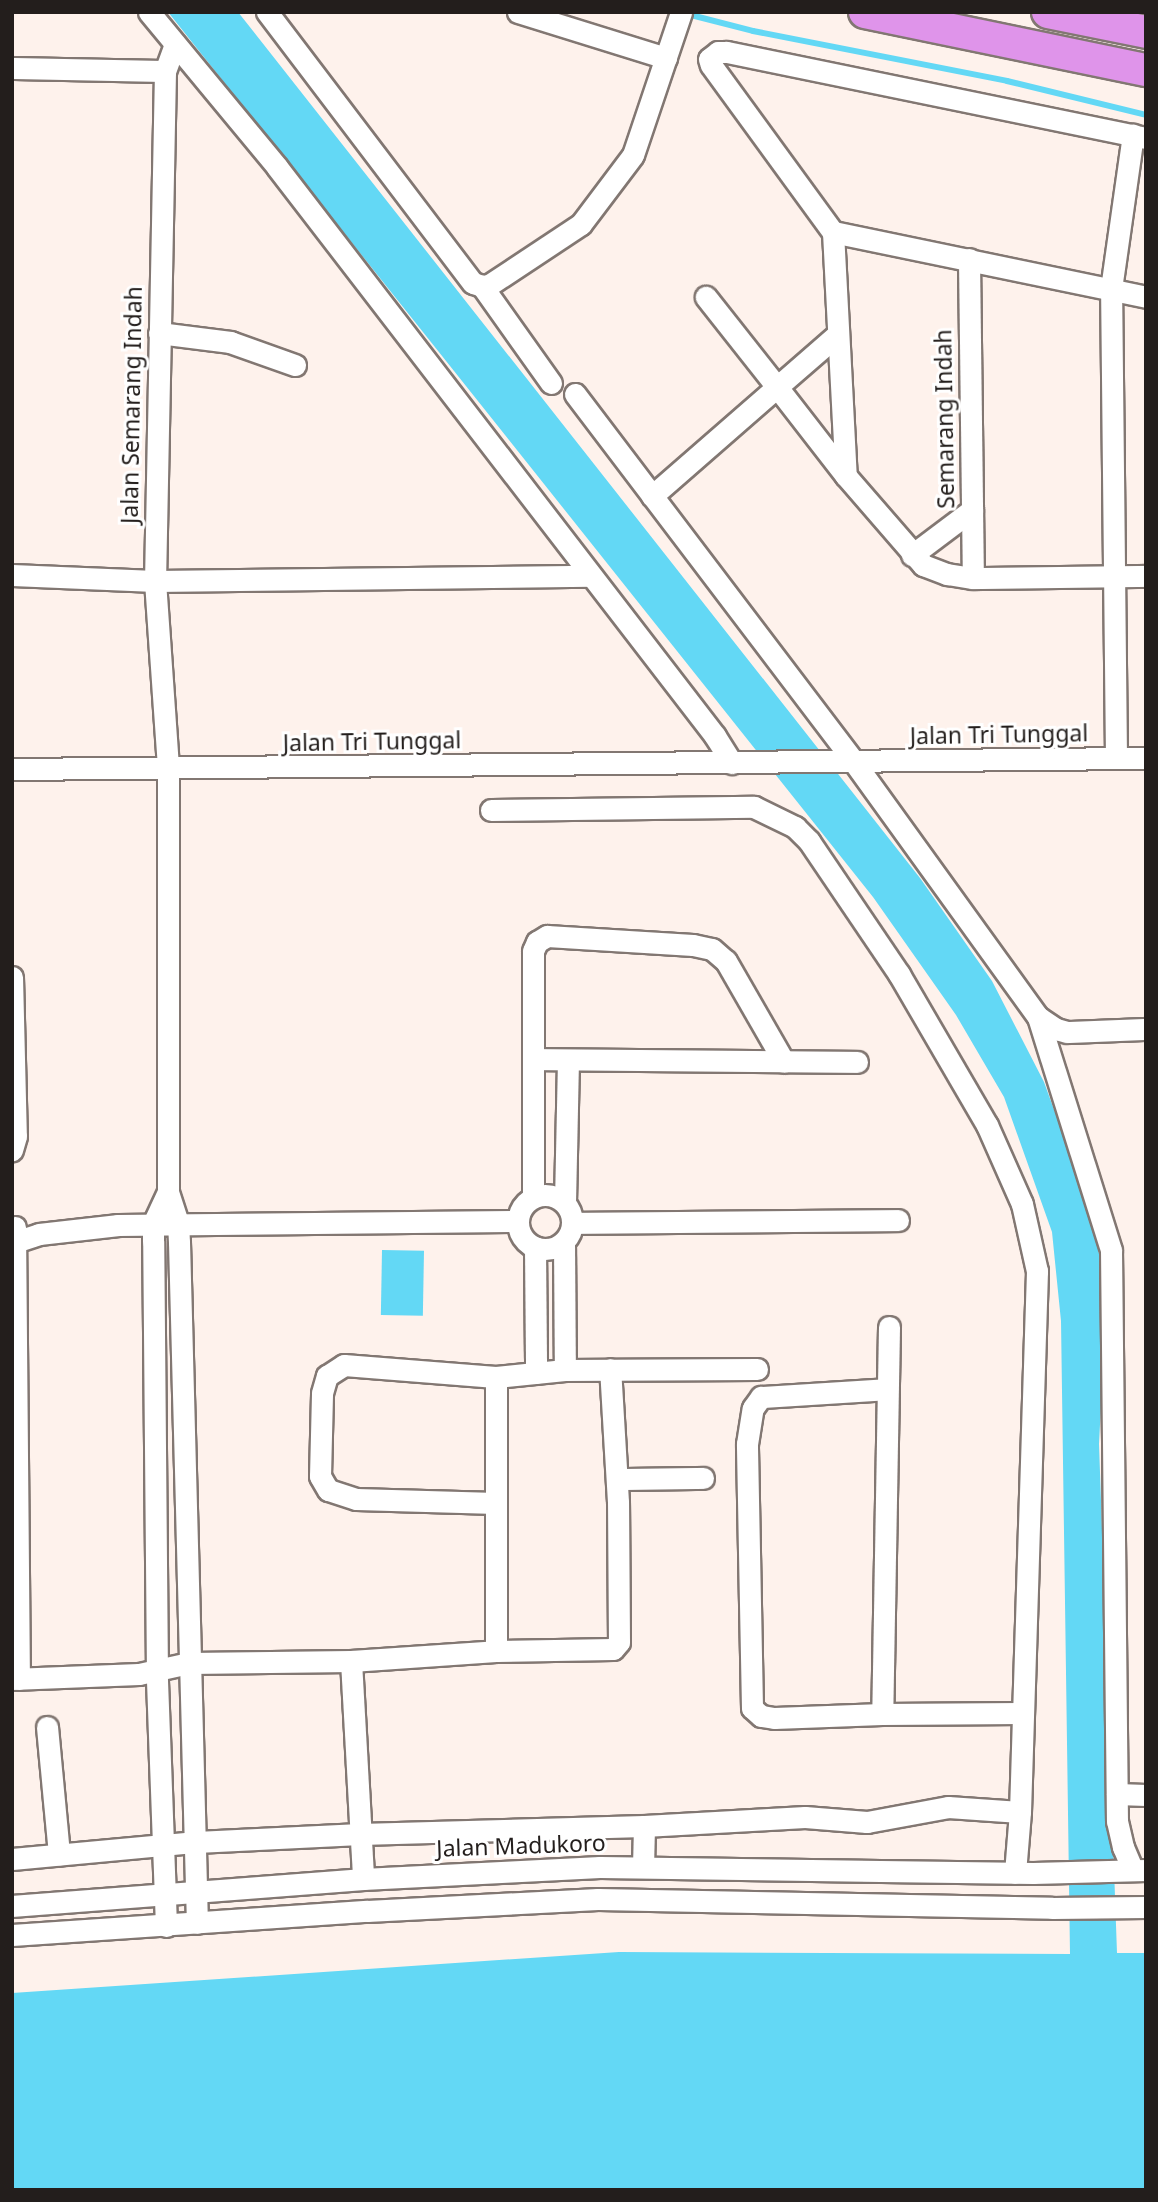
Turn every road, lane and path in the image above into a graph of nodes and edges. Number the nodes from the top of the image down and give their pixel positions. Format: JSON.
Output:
{"nodes":[{"id":1,"x":149,"y":12,"type":"edge"},
{"id":2,"x":267,"y":12,"type":"edge"},
{"id":3,"x":518,"y":12,"type":"edge"},
{"id":4,"x":865,"y":12,"type":"edge"},
{"id":5,"x":1048,"y":12,"type":"edge"},
{"id":6,"x":1108,"y":12,"type":"edge"},
{"id":7,"x":680,"y":16,"type":"edge"},
{"id":8,"x":1146,"y":20,"type":"edge"},
{"id":9,"x":1146,"y":32,"type":"edge"},
{"id":10,"x":175,"y":44,"type":"junction"},
{"id":11,"x":666,"y":58,"type":"junction"},
{"id":12,"x":12,"y":68,"type":"edge"},
{"id":13,"x":1146,"y":70,"type":"edge"},
{"id":14,"x":165,"y":71,"type":"junction"},
{"id":15,"x":1139,"y":137,"type":"edge"},
{"id":16,"x":833,"y":232,"type":"junction"},
{"id":17,"x":969,"y":259,"type":"junction"},
{"id":18,"x":482,"y":286,"type":"junction"},
{"id":19,"x":1111,"y":289,"type":"junction"},
{"id":20,"x":706,"y":297,"type":"dead end"},
{"id":21,"x":1146,"y":297,"type":"edge"},
{"id":22,"x":159,"y":333,"type":"junction"},
{"id":23,"x":838,"y":334,"type":"junction"},
{"id":24,"x":295,"y":365,"type":"dead end"},
{"id":25,"x":551,"y":383,"type":"dead end"},
{"id":26,"x":777,"y":387,"type":"junction"},
{"id":27,"x":575,"y":394,"type":"dead end"},
{"id":28,"x":846,"y":476,"type":"junction"},
{"id":29,"x":652,"y":496,"type":"junction"},
{"id":30,"x":972,"y":510,"type":"junction"},
{"id":31,"x":912,"y":555,"type":"junction"},
{"id":32,"x":12,"y":575,"type":"edge"},
{"id":33,"x":1115,"y":575,"type":"junction"},
{"id":34,"x":591,"y":576,"type":"junction"},
{"id":35,"x":1146,"y":576,"type":"edge"},
{"id":36,"x":973,"y":578,"type":"junction"},
{"id":37,"x":155,"y":582,"type":"junction"},
{"id":38,"x":1116,"y":758,"type":"junction"},
{"id":39,"x":1146,"y":758,"type":"edge"},
{"id":40,"x":846,"y":762,"type":"junction"},
{"id":41,"x":732,"y":763,"type":"junction"},
{"id":42,"x":12,"y":769,"type":"edge"},
{"id":43,"x":168,"y":769,"type":"junction"},
{"id":44,"x":491,"y":810,"type":"dead end"},
{"id":45,"x":12,"y":977,"type":"edge"},
{"id":46,"x":1038,"y":1017,"type":"junction"},
{"id":47,"x":1146,"y":1029,"type":"edge"},
{"id":48,"x":534,"y":1059,"type":"junction"},
{"id":49,"x":568,"y":1061,"type":"junction"},
{"id":50,"x":784,"y":1062,"type":"junction"},
{"id":51,"x":857,"y":1062,"type":"dead end"},
{"id":52,"x":12,"y":1150,"type":"edge"},
{"id":53,"x":168,"y":1192,"type":"junction"},
{"id":54,"x":533,"y":1198,"type":"junction"},
{"id":55,"x":898,"y":1220,"type":"dead end"},
{"id":56,"x":518,"y":1221,"type":"junction"},
{"id":57,"x":178,"y":1223,"type":"junction"},
{"id":58,"x":568,"y":1223,"type":"junction"},
{"id":59,"x":153,"y":1224,"type":"junction"},
{"id":60,"x":14,"y":1235,"type":"edge"},
{"id":61,"x":534,"y":1247,"type":"junction"},
{"id":62,"x":889,"y":1327,"type":"dead end"},
{"id":63,"x":610,"y":1369,"type":"junction"},
{"id":64,"x":757,"y":1369,"type":"dead end"},
{"id":65,"x":565,"y":1370,"type":"junction"},
{"id":66,"x":536,"y":1373,"type":"junction"},
{"id":67,"x":496,"y":1377,"type":"junction"},
{"id":68,"x":887,"y":1389,"type":"junction"},
{"id":69,"x":155,"y":1462,"type":"junction"},
{"id":70,"x":184,"y":1462,"type":"junction"},
{"id":71,"x":617,"y":1479,"type":"junction"},
{"id":72,"x":703,"y":1479,"type":"dead end"},
{"id":73,"x":496,"y":1503,"type":"junction"},
{"id":74,"x":496,"y":1651,"type":"junction"},
{"id":75,"x":351,"y":1661,"type":"junction"},
{"id":76,"x":189,"y":1663,"type":"junction"},
{"id":77,"x":157,"y":1670,"type":"junction"},
{"id":78,"x":16,"y":1679,"type":"edge"},
{"id":79,"x":1022,"y":1713,"type":"junction"},
{"id":80,"x":882,"y":1714,"type":"junction"},
{"id":81,"x":47,"y":1727,"type":"dead end"},
{"id":82,"x":1116,"y":1794,"type":"junction"},
{"id":83,"x":1146,"y":1795,"type":"edge"},
{"id":84,"x":1020,"y":1812,"type":"junction"},
{"id":85,"x":644,"y":1826,"type":"junction"},
{"id":86,"x":360,"y":1834,"type":"junction"},
{"id":87,"x":196,"y":1842,"type":"junction"},
{"id":88,"x":162,"y":1847,"type":"junction"},
{"id":89,"x":59,"y":1854,"type":"junction"},
{"id":90,"x":12,"y":1859,"type":"edge"},
{"id":91,"x":643,"y":1867,"type":"junction"},
{"id":92,"x":1133,"y":1870,"type":"edge"},
{"id":93,"x":1032,"y":1873,"type":"junction"},
{"id":94,"x":363,"y":1879,"type":"junction"},
{"id":95,"x":195,"y":1891,"type":"junction"},
{"id":96,"x":165,"y":1893,"type":"junction"},
{"id":97,"x":12,"y":1906,"type":"edge"},
{"id":98,"x":1146,"y":1907,"type":"edge"},
{"id":99,"x":197,"y":1923,"type":"junction"},
{"id":100,"x":166,"y":1926,"type":"junction"},
{"id":101,"x":12,"y":1935,"type":"edge"}],
"edges":[{"from":1,"to":10,"type":"street"},
{"from":2,"to":18,"type":"street"},
{"from":3,"to":11,"type":"street"},
{"from":4,"to":13,"type":"highway"},
{"from":5,"to":9,"type":"highway"},
{"from":6,"to":8,"type":"highway"},
{"from":7,"to":11,"type":"street"},
{"from":10,"to":14,"type":"street","name":"Jalan Semarang Indah"},
{"from":10,"to":34,"type":"street"},
{"from":11,"to":18,"type":"street"},
{"from":12,"to":14,"type":"street"},
{"from":14,"to":22,"type":"street","name":"Jalan Semarang Indah"},
{"from":15,"to":16,"type":"street"},
{"from":15,"to":19,"type":"street"},
{"from":16,"to":17,"type":"street"},
{"from":16,"to":23,"type":"street"},
{"from":17,"to":19,"type":"street"},
{"from":17,"to":30,"type":"street","name":"Semarang Indah"},
{"from":18,"to":25,"type":"street"},
{"from":19,"to":21,"type":"street"},
{"from":19,"to":33,"type":"street"},
{"from":20,"to":26,"type":"street"},
{"from":22,"to":24,"type":"street"},
{"from":22,"to":37,"type":"street","name":"Jalan Semarang Indah"},
{"from":23,"to":26,"type":"street"},
{"from":23,"to":28,"type":"street"},
{"from":26,"to":28,"type":"street"},
{"from":26,"to":29,"type":"street"},
{"from":27,"to":29,"type":"street"},
{"from":28,"to":31,"type":"street"},
{"from":29,"to":40,"type":"street"},
{"from":30,"to":31,"type":"street"},
{"from":30,"to":36,"type":"street","name":"Semarang Indah"},
{"from":31,"to":36,"type":"street"},
{"from":32,"to":37,"type":"street"},
{"from":33,"to":35,"type":"street"},
{"from":33,"to":36,"type":"street"},
{"from":33,"to":38,"type":"street"},
{"from":34,"to":37,"type":"street"},
{"from":34,"to":41,"type":"street"},
{"from":37,"to":43,"type":"street","name":"Jalan Semarang Indah"},
{"from":38,"to":39,"type":"street","name":"Jalan Tri Tunggal"},
{"from":38,"to":40,"type":"street","name":"Jalan Tri Tunggal"},
{"from":40,"to":41,"type":"street","name":"Jalan Tri Tunggal"},
{"from":40,"to":46,"type":"street"},
{"from":41,"to":43,"type":"street","name":"Jalan Tri Tunggal"},
{"from":42,"to":43,"type":"street","name":"Jalan Tri Tunggal"},
{"from":43,"to":53,"type":"street","name":"Jalan Semarang Indah"},
{"from":44,"to":79,"type":"street"},
{"from":45,"to":52,"type":"street"},
{"from":46,"to":47,"type":"street"},
{"from":46,"to":82,"type":"street"},
{"from":48,"to":49,"type":"street"},
{"from":48,"to":50,"type":"street"},
{"from":48,"to":54,"type":"street"},
{"from":49,"to":50,"type":"street"},
{"from":49,"to":58,"type":"street"},
{"from":50,"to":51,"type":"street"},
{"from":53,"to":57,"type":"street"},
{"from":53,"to":59,"type":"street"},
{"from":54,"to":56,"type":"street"},
{"from":54,"to":58,"type":"street"},
{"from":55,"to":58,"type":"street"},
{"from":56,"to":57,"type":"street"},
{"from":56,"to":61,"type":"street"},
{"from":57,"to":59,"type":"street"},
{"from":57,"to":70,"type":"street"},
{"from":58,"to":61,"type":"street"},
{"from":58,"to":65,"type":"street"},
{"from":59,"to":60,"type":"street"},
{"from":59,"to":69,"type":"street"},
{"from":60,"to":78,"type":"street"},
{"from":61,"to":66,"type":"street"},
{"from":62,"to":68,"type":"street"},
{"from":63,"to":64,"type":"street"},
{"from":63,"to":65,"type":"street"},
{"from":63,"to":71,"type":"street"},
{"from":65,"to":66,"type":"street"},
{"from":66,"to":67,"type":"street"},
{"from":67,"to":73,"type":"street"},
{"from":67,"to":73,"type":"street"},
{"from":68,"to":80,"type":"street"},
{"from":68,"to":80,"type":"street"},
{"from":69,"to":70,"type":"street"},
{"from":69,"to":77,"type":"street"},
{"from":70,"to":76,"type":"street"},
{"from":71,"to":72,"type":"street"},
{"from":71,"to":74,"type":"street"},
{"from":73,"to":74,"type":"street"},
{"from":74,"to":75,"type":"street"},
{"from":75,"to":76,"type":"street"},
{"from":75,"to":86,"type":"street"},
{"from":76,"to":77,"type":"street"},
{"from":76,"to":87,"type":"street"},
{"from":77,"to":78,"type":"street"},
{"from":77,"to":88,"type":"street"},
{"from":79,"to":80,"type":"street"},
{"from":79,"to":84,"type":"street"},
{"from":81,"to":89,"type":"street"},
{"from":82,"to":83,"type":"street"},
{"from":82,"to":92,"type":"street"},
{"from":84,"to":85,"type":"street"},
{"from":84,"to":93,"type":"street"},
{"from":85,"to":86,"type":"street"},
{"from":85,"to":91,"type":"street"},
{"from":86,"to":87,"type":"street"},
{"from":86,"to":94,"type":"street"},
{"from":87,"to":88,"type":"street"},
{"from":87,"to":95,"type":"street"},
{"from":88,"to":89,"type":"street"},
{"from":88,"to":96,"type":"street"},
{"from":89,"to":90,"type":"street"},
{"from":91,"to":93,"type":"street","name":"Jalan Madukoro"},
{"from":91,"to":94,"type":"street","name":"Jalan Madukoro"},
{"from":92,"to":93,"type":"street","name":"Jalan Madukoro"},
{"from":94,"to":95,"type":"street","name":"Jalan Madukoro"},
{"from":95,"to":96,"type":"street","name":"Jalan Madukoro"},
{"from":95,"to":99,"type":"street"},
{"from":96,"to":97,"type":"street","name":"Jalan Madukoro"},
{"from":96,"to":100,"type":"street"},
{"from":98,"to":99,"type":"street"},
{"from":99,"to":100,"type":"street"},
{"from":100,"to":101,"type":"street"}]}
